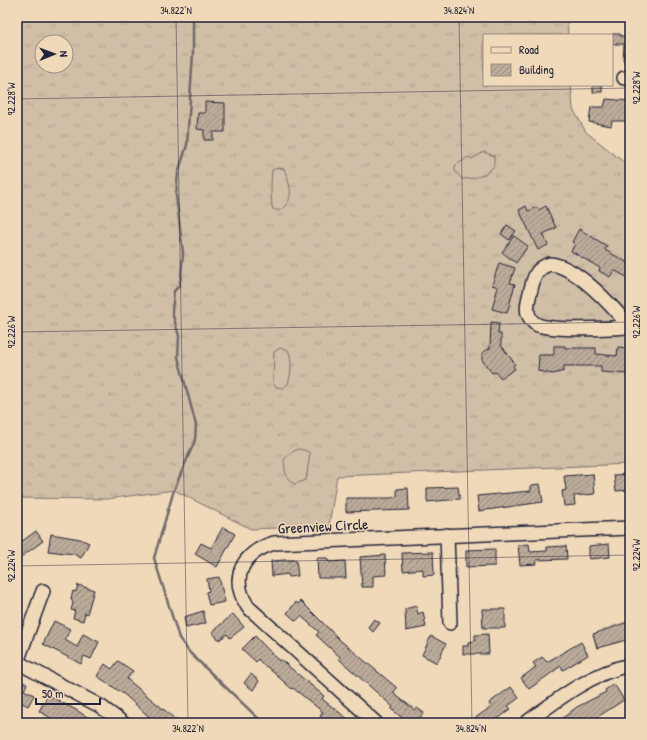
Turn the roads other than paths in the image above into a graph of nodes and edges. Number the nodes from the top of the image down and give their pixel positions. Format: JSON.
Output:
{"nodes":[{"id":1,"x":630,"y":327,"type":"edge"},
{"id":2,"x":630,"y":528,"type":"edge"},
{"id":3,"x":447,"y":535,"type":"junction"},
{"id":4,"x":43,"y":591,"type":"dead end"},
{"id":5,"x":450,"y":623,"type":"dead end"},
{"id":6,"x":17,"y":662,"type":"edge"},
{"id":7,"x":630,"y":665,"type":"edge"},
{"id":8,"x":123,"y":723,"type":"edge"},
{"id":9,"x":376,"y":723,"type":"edge"},
{"id":10,"x":526,"y":723,"type":"edge"}],
"edges":[{"from":1,"to":1,"type":"street"},
{"from":2,"to":3,"type":"street","name":"Greenview Circle"},
{"from":3,"to":5,"type":"street"},
{"from":3,"to":9,"type":"street","name":"Greenview Circle"},
{"from":4,"to":6,"type":"street"},
{"from":6,"to":8,"type":"street"},
{"from":7,"to":10,"type":"street"}]}
